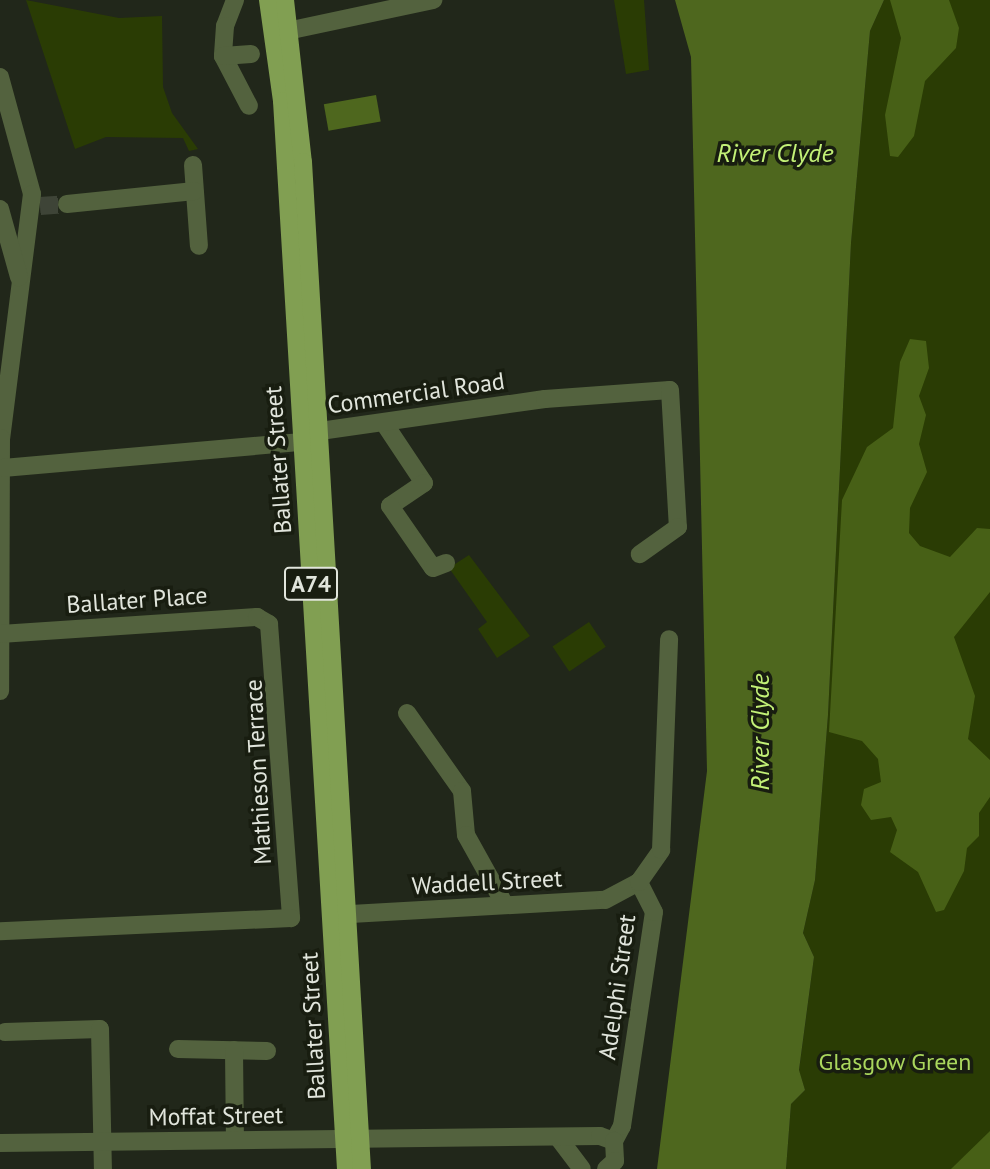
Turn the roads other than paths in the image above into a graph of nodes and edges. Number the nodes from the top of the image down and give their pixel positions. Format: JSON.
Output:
{"nodes":[{"id":1,"x":235,"y":0,"type":"edge"},
{"id":2,"x":268,"y":0,"type":"edge"},
{"id":3,"x":285,"y":0,"type":"edge"},
{"id":4,"x":433,"y":0,"type":"edge"},
{"id":5,"x":281,"y":32,"type":"junction"},
{"id":6,"x":251,"y":54,"type":"dead end"},
{"id":7,"x":223,"y":56,"type":"junction"},
{"id":8,"x":0,"y":77,"type":"edge"},
{"id":9,"x":249,"y":106,"type":"dead end"},
{"id":10,"x":193,"y":165,"type":"dead end"},
{"id":11,"x":194,"y":191,"type":"junction"},
{"id":12,"x":67,"y":204,"type":"tunnel mouth"},
{"id":13,"x":36,"y":207,"type":"junction"},
{"id":14,"x":0,"y":209,"type":"edge"},
{"id":15,"x":199,"y":246,"type":"dead end"},
{"id":16,"x":20,"y":284,"type":"junction"},
{"id":17,"x":384,"y":423,"type":"junction"},
{"id":18,"x":320,"y":431,"type":"junction"},
{"id":19,"x":302,"y":442,"type":"junction"},
{"id":20,"x":3,"y":467,"type":"junction"},
{"id":21,"x":2,"y":520,"type":"edge"},
{"id":22,"x":640,"y":554,"type":"dead end"},
{"id":23,"x":446,"y":564,"type":"dead end"},
{"id":24,"x":270,"y":624,"type":"joint"},
{"id":25,"x":3,"y":634,"type":"edge"},
{"id":26,"x":669,"y":639,"type":"dead end"},
{"id":27,"x":1,"y":681,"type":"edge"},
{"id":28,"x":407,"y":713,"type":"dead end"},
{"id":29,"x":342,"y":772,"type":"junction"},
{"id":30,"x":323,"y":773,"type":"junction"},
{"id":31,"x":639,"y":882,"type":"junction"},
{"id":32,"x":505,"y":905,"type":"junction"},
{"id":33,"x":351,"y":914,"type":"junction"},
{"id":34,"x":332,"y":915,"type":"junction"},
{"id":35,"x":0,"y":931,"type":"edge"},
{"id":36,"x":5,"y":1032,"type":"dead end"},
{"id":37,"x":178,"y":1049,"type":"dead end"},
{"id":38,"x":234,"y":1050,"type":"junction"},
{"id":39,"x":267,"y":1051,"type":"dead end"},
{"id":40,"x":353,"y":1138,"type":"junction"},
{"id":41,"x":235,"y":1140,"type":"junction"},
{"id":42,"x":559,"y":1140,"type":"junction"},
{"id":43,"x":614,"y":1140,"type":"junction"},
{"id":44,"x":103,"y":1142,"type":"junction"},
{"id":45,"x":0,"y":1143,"type":"edge"},
{"id":46,"x":103,"y":1169,"type":"edge"},
{"id":47,"x":346,"y":1169,"type":"edge"},
{"id":48,"x":362,"y":1169,"type":"edge"},
{"id":49,"x":582,"y":1169,"type":"edge"},
{"id":50,"x":606,"y":1169,"type":"edge"}],
"edges":[{"from":1,"to":7,"type":"street"},
{"from":2,"to":5,"type":"main road","name":"Ballater Street","number":"A74"},
{"from":3,"to":5,"type":"main road","name":"Ballater Street","number":"A74"},
{"from":4,"to":5,"type":"street"},
{"from":5,"to":18,"type":"main road","name":"Ballater Street","number":"A74"},
{"from":5,"to":19,"type":"main road","name":"Ballater Street","number":"A74"},
{"from":6,"to":7,"type":"street"},
{"from":7,"to":9,"type":"street"},
{"from":8,"to":13,"type":"street"},
{"from":10,"to":11,"type":"street"},
{"from":11,"to":12,"type":"street"},
{"from":11,"to":15,"type":"street"},
{"from":13,"to":14,"type":"street"},
{"from":13,"to":16,"type":"street"},
{"from":14,"to":16,"type":"street"},
{"from":16,"to":20,"type":"street"},
{"from":17,"to":18,"type":"street","name":"Commercial Road"},
{"from":17,"to":22,"type":"street","name":"Commercial Road"},
{"from":17,"to":23,"type":"street"},
{"from":18,"to":19,"type":"street","name":"Commercial Road"},
{"from":18,"to":29,"type":"main road","name":"Ballater Street","number":"A74"},
{"from":19,"to":20,"type":"street","name":"Commercial Road"},
{"from":19,"to":30,"type":"main road","name":"Ballater Street","number":"A74"},
{"from":20,"to":21,"type":"street"},
{"from":21,"to":25,"type":"street"},
{"from":24,"to":25,"type":"street","name":"Ballater Place"},
{"from":24,"to":35,"type":"street","name":"Mathieson Terrace"},
{"from":25,"to":27,"type":"street"},
{"from":26,"to":31,"type":"street","name":"Adelphi Street"},
{"from":28,"to":32,"type":"street"},
{"from":29,"to":30,"type":"street"},
{"from":29,"to":33,"type":"main road","name":"Ballater Street","number":"A74"},
{"from":30,"to":34,"type":"main road","name":"Ballater Street","number":"A74"},
{"from":31,"to":32,"type":"street","name":"Waddell Street"},
{"from":31,"to":43,"type":"street","name":"Adelphi Street"},
{"from":32,"to":33,"type":"street","name":"Waddell Street"},
{"from":33,"to":34,"type":"street","name":"Waddell Street"},
{"from":33,"to":40,"type":"main road","name":"Ballater Street","number":"A74"},
{"from":34,"to":40,"type":"main road","name":"Ballater Street","number":"A74"},
{"from":36,"to":44,"type":"street"},
{"from":37,"to":38,"type":"street"},
{"from":38,"to":39,"type":"street"},
{"from":38,"to":41,"type":"street"},
{"from":40,"to":41,"type":"street","name":"Moffat Street"},
{"from":40,"to":42,"type":"street","name":"Moffat Street"},
{"from":40,"to":47,"type":"main road","name":"Ballater Street","number":"A74"},
{"from":40,"to":48,"type":"main road","name":"Ballater Street","number":"A74"},
{"from":41,"to":44,"type":"street","name":"Moffat Street"},
{"from":42,"to":43,"type":"street","name":"Moffat Street"},
{"from":42,"to":49,"type":"street"},
{"from":43,"to":50,"type":"street"},
{"from":44,"to":45,"type":"street","name":"Moffat Street"},
{"from":44,"to":46,"type":"street"}]}
